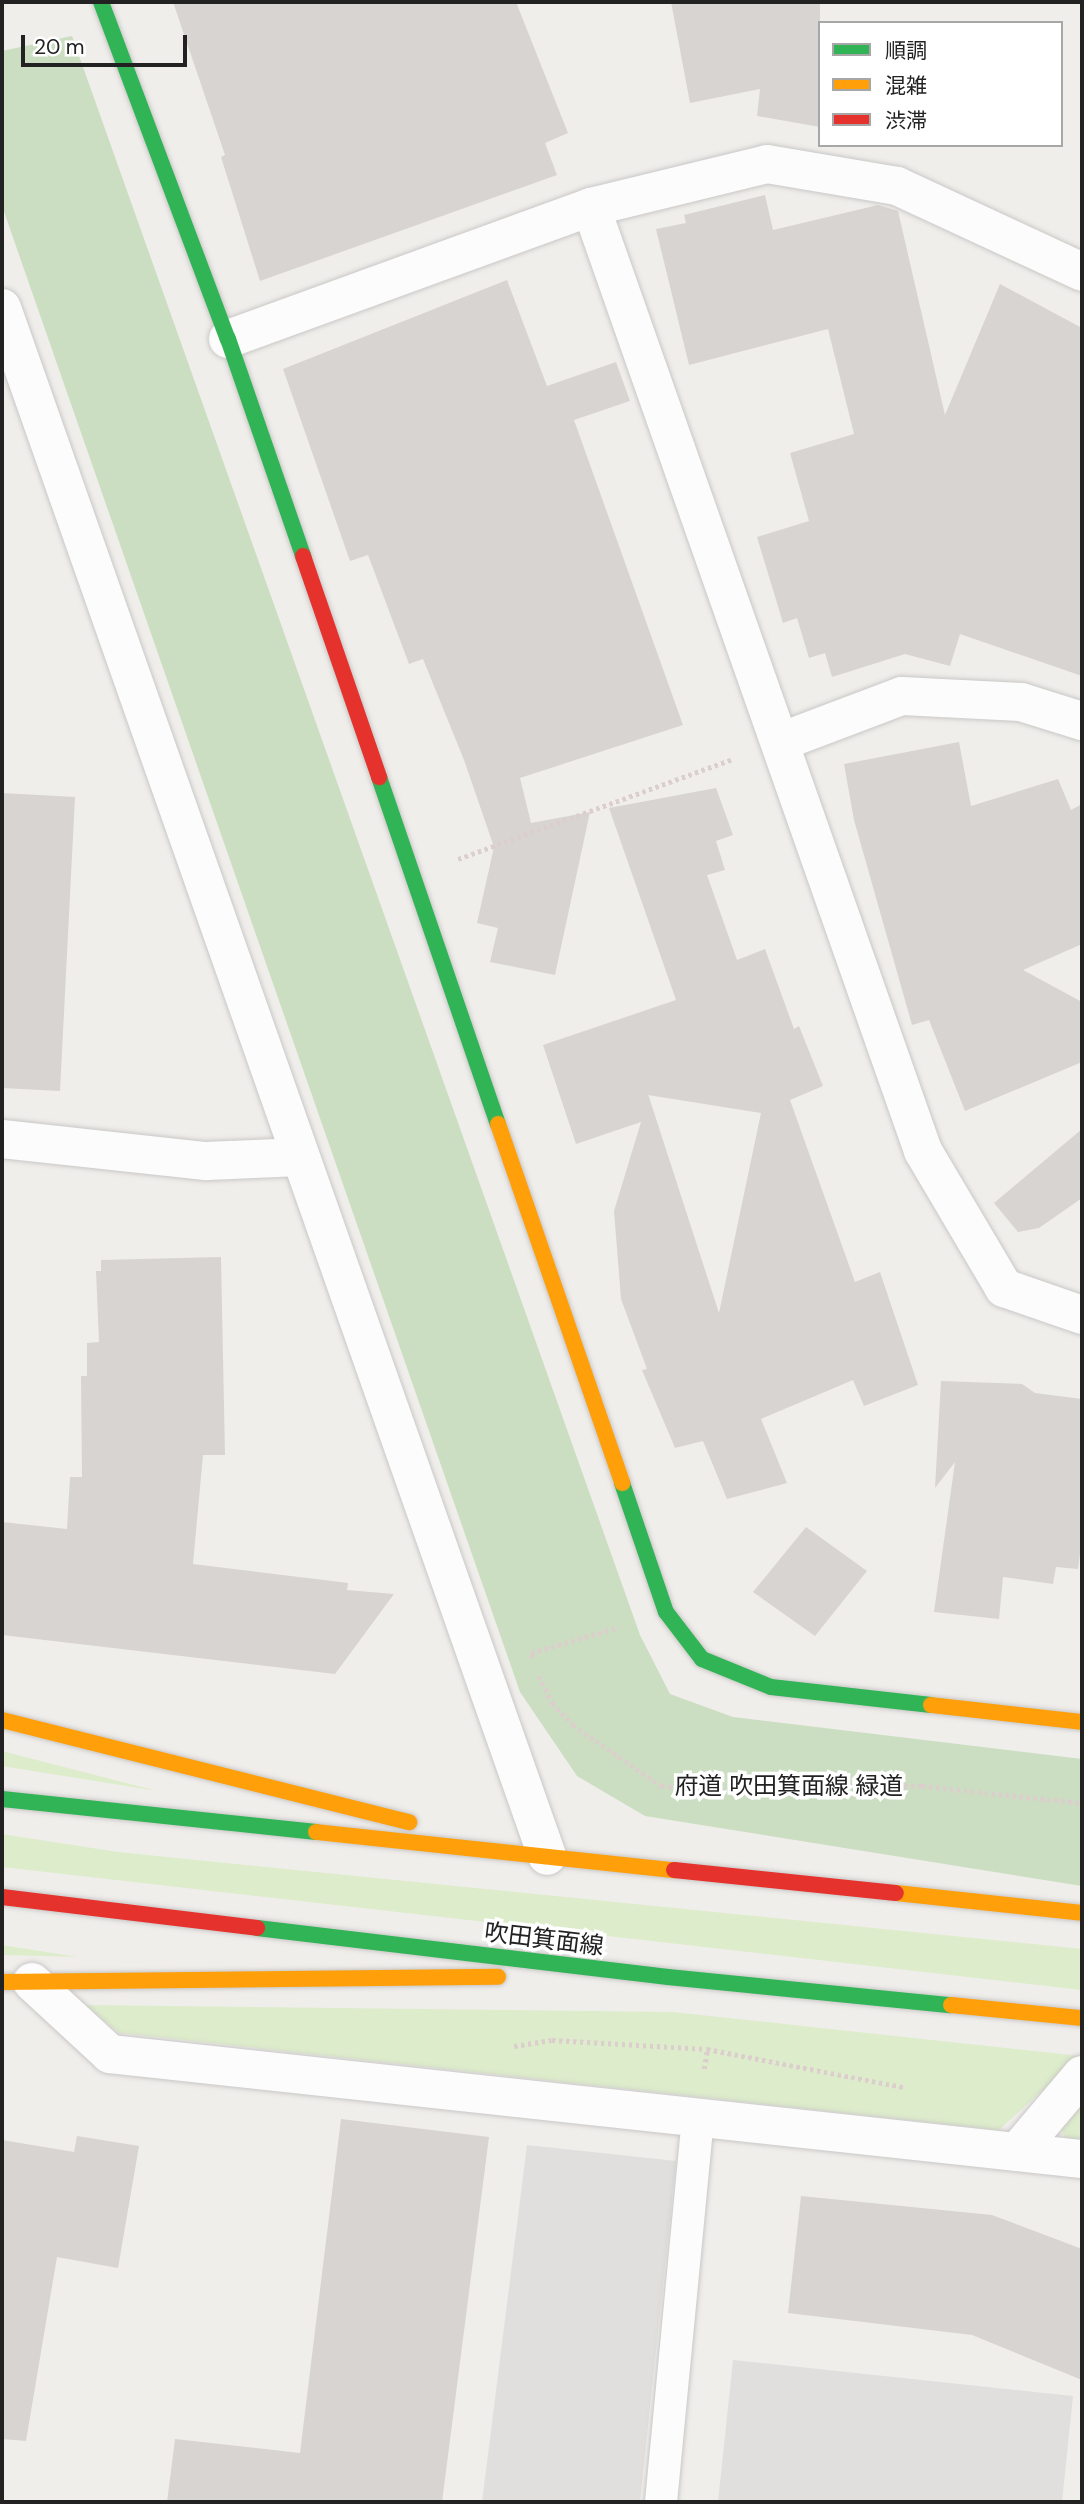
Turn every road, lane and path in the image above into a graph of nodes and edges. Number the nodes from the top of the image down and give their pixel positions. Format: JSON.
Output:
{"nodes":[{"id":1,"x":101,"y":2,"type":"edge"},
{"id":2,"x":592,"y":207,"type":"junction"},
{"id":3,"x":1082,"y":272,"type":"edge"},
{"id":4,"x":2,"y":308,"type":"edge"},
{"id":5,"x":228,"y":338,"type":"junction"},
{"id":6,"x":1082,"y":721,"type":"edge"},
{"id":7,"x":780,"y":742,"type":"junction"},
{"id":8,"x":411,"y":876,"type":"junction"},
{"id":9,"x":2,"y":1139,"type":"edge"},
{"id":10,"x":300,"y":1157,"type":"junction"},
{"id":11,"x":1082,"y":1315,"type":"edge"},
{"id":12,"x":666,"y":1612,"type":"junction"},
{"id":13,"x":2,"y":1720,"type":"edge"},
{"id":14,"x":1082,"y":1722,"type":"edge"},
{"id":15,"x":2,"y":1799,"type":"edge"},
{"id":16,"x":1082,"y":1803,"type":"edge"},
{"id":17,"x":547,"y":1856,"type":"junction"},
{"id":18,"x":2,"y":1896,"type":"edge"},
{"id":19,"x":1082,"y":1913,"type":"edge"},
{"id":20,"x":668,"y":1977,"type":"junction"},
{"id":21,"x":17,"y":1982,"type":"edge"},
{"id":22,"x":1082,"y":2018,"type":"edge"},
{"id":23,"x":1082,"y":2075,"type":"edge"},
{"id":24,"x":698,"y":2119,"type":"junction"},
{"id":25,"x":1017,"y":2152,"type":"junction"},
{"id":26,"x":1082,"y":2159,"type":"edge"},
{"id":27,"x":661,"y":2502,"type":"edge"}],
"edges":[{"from":1,"to":5,"type":"main road"},
{"from":2,"to":3,"type":"street"},
{"from":2,"to":5,"type":"street"},
{"from":2,"to":7,"type":"street"},
{"from":4,"to":10,"type":"street"},
{"from":5,"to":8,"type":"main road"},
{"from":6,"to":7,"type":"street"},
{"from":7,"to":8,"type":"path"},
{"from":7,"to":11,"type":"street"},
{"from":8,"to":12,"type":"main road"},
{"from":9,"to":10,"type":"street"},
{"from":10,"to":17,"type":"street"},
{"from":12,"to":14,"type":"main road"},
{"from":12,"to":16,"type":"path","name":"府道 吹田箕面線 緑道"},
{"from":13,"to":17,"type":"main road"},
{"from":15,"to":17,"type":"main road"},
{"from":17,"to":19,"type":"main road"},
{"from":18,"to":20,"type":"main road","name":"吹田箕面線"},
{"from":20,"to":21,"type":"main road"},
{"from":20,"to":22,"type":"main road","name":"吹田箕面線"},
{"from":21,"to":24,"type":"street"},
{"from":23,"to":25,"type":"street"},
{"from":24,"to":25,"type":"street"},
{"from":24,"to":27,"type":"lane"},
{"from":25,"to":26,"type":"street"}]}
